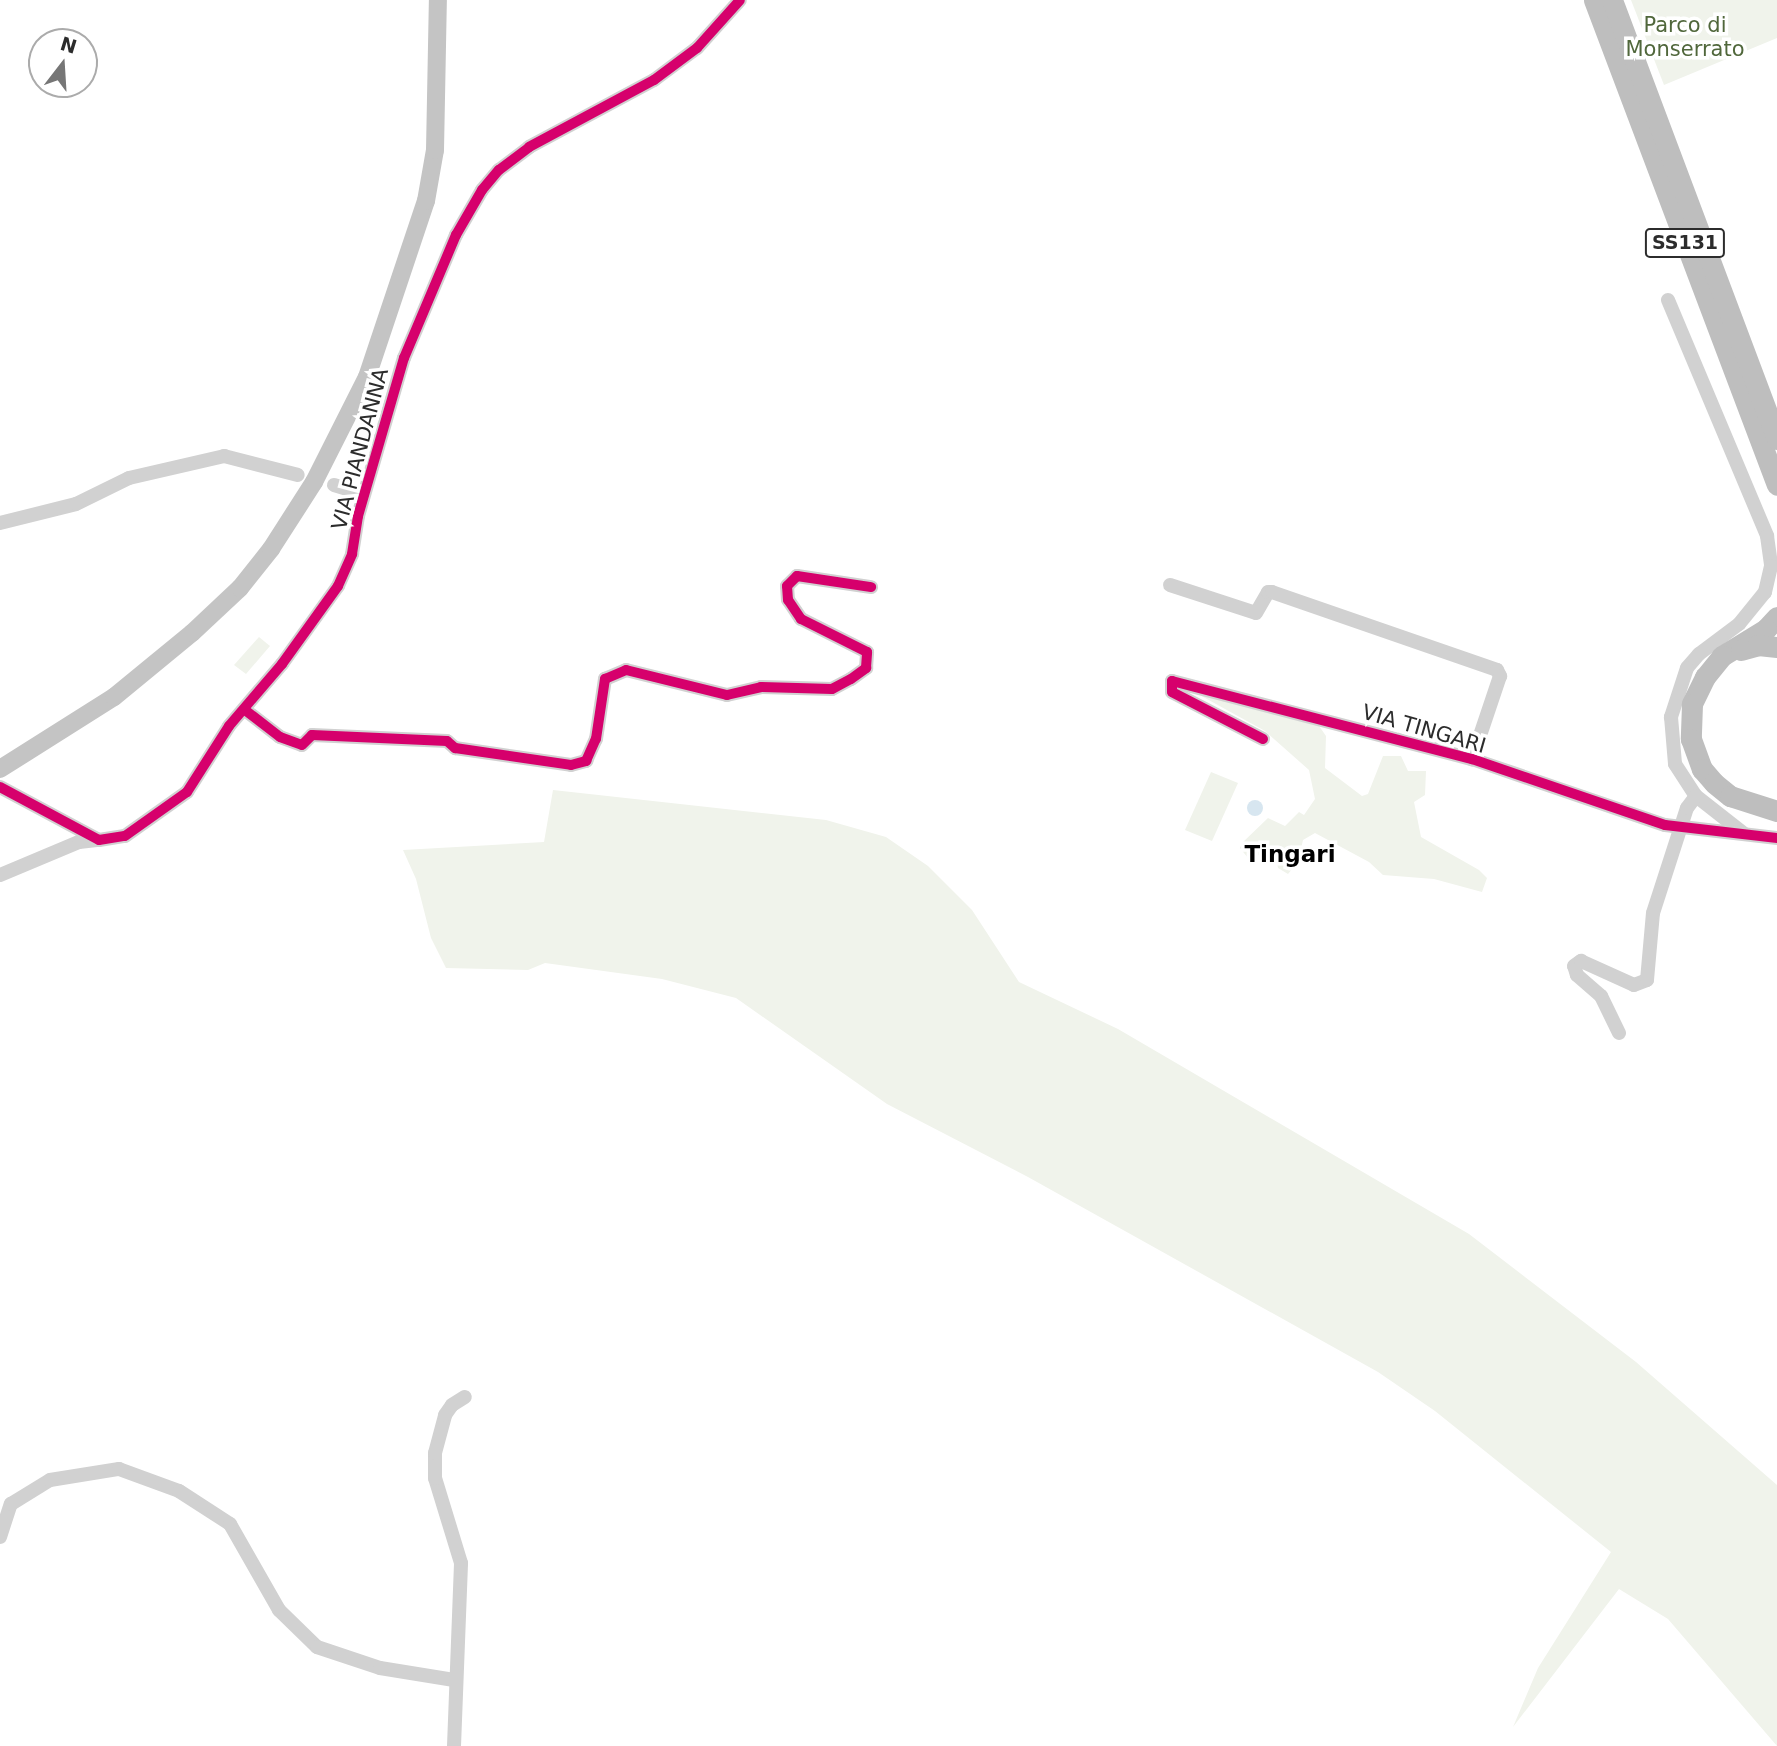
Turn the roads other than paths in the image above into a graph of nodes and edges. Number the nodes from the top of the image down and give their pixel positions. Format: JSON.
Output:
{"nodes":[{"id":1,"x":438,"y":0,"type":"edge"},
{"id":2,"x":740,"y":0,"type":"edge"},
{"id":3,"x":1594,"y":0,"type":"edge"},
{"id":4,"x":1612,"y":0,"type":"edge"},
{"id":5,"x":1668,"y":300,"type":"dead end"},
{"id":6,"x":1755,"y":379,"type":"junction"},
{"id":7,"x":1752,"y":413,"type":"junction"},
{"id":8,"x":1777,"y":427,"type":"edge"},
{"id":9,"x":1777,"y":439,"type":"edge"},
{"id":10,"x":298,"y":475,"type":"dead end"},
{"id":11,"x":334,"y":485,"type":"dead end"},
{"id":12,"x":1777,"y":485,"type":"edge"},
{"id":13,"x":365,"y":494,"type":"junction"},
{"id":14,"x":1777,"y":502,"type":"edge"},
{"id":15,"x":0,"y":523,"type":"edge"},
{"id":16,"x":1170,"y":585,"type":"dead end"},
{"id":17,"x":872,"y":587,"type":"dead end"},
{"id":18,"x":1777,"y":617,"type":"edge"},
{"id":19,"x":1777,"y":647,"type":"edge"},
{"id":20,"x":1722,"y":656,"type":"junction"},
{"id":21,"x":245,"y":710,"type":"junction"},
{"id":22,"x":1263,"y":739,"type":"dead end"},
{"id":23,"x":1472,"y":759,"type":"junction"},
{"id":24,"x":0,"y":769,"type":"edge"},
{"id":25,"x":0,"y":787,"type":"edge"},
{"id":26,"x":1696,"y":796,"type":"junction"},
{"id":27,"x":1777,"y":811,"type":"edge"},
{"id":28,"x":1682,"y":829,"type":"junction"},
{"id":29,"x":1743,"y":833,"type":"junction"},
{"id":30,"x":1777,"y":838,"type":"edge"},
{"id":31,"x":99,"y":840,"type":"junction"},
{"id":32,"x":0,"y":875,"type":"edge"},
{"id":33,"x":1619,"y":1033,"type":"dead end"},
{"id":34,"x":465,"y":1397,"type":"dead end"},
{"id":35,"x":0,"y":1537,"type":"edge"},
{"id":36,"x":454,"y":1680,"type":"junction"},
{"id":37,"x":457,"y":1743,"type":"edge"}],
"edges":[{"from":1,"to":24,"type":"main road"},
{"from":2,"to":13,"type":"street","name":"VIA PIANDANNA"},
{"from":3,"to":7,"type":"highway","number":"SS131"},
{"from":4,"to":6,"type":"highway","number":"SS131"},
{"from":5,"to":26,"type":"street"},
{"from":6,"to":8,"type":"highway"},
{"from":6,"to":9,"type":"highway","number":"SS131"},
{"from":7,"to":12,"type":"highway","number":"SS131"},
{"from":7,"to":14,"type":"highway"},
{"from":10,"to":15,"type":"street"},
{"from":11,"to":13,"type":"street"},
{"from":13,"to":21,"type":"street","name":"VIA PIANDANNA"},
{"from":16,"to":23,"type":"street"},
{"from":17,"to":21,"type":"street"},
{"from":18,"to":20,"type":"highway"},
{"from":19,"to":20,"type":"highway"},
{"from":20,"to":27,"type":"highway"},
{"from":21,"to":31,"type":"street","name":"VIA PIANDANNA"},
{"from":22,"to":23,"type":"street","name":"VIA TINGARI"},
{"from":23,"to":28,"type":"street","name":"VIA TINGARI"},
{"from":25,"to":31,"type":"street"},
{"from":26,"to":28,"type":"street"},
{"from":26,"to":29,"type":"street","name":"VIA TINGARI"},
{"from":28,"to":29,"type":"street","name":"VIA TINGARI"},
{"from":28,"to":33,"type":"street"},
{"from":29,"to":30,"type":"street","name":"VIA TINGARI"},
{"from":31,"to":32,"type":"street","name":"VIA PIANDANNA"},
{"from":34,"to":36,"type":"street"},
{"from":35,"to":36,"type":"street"},
{"from":36,"to":37,"type":"street"}]}
